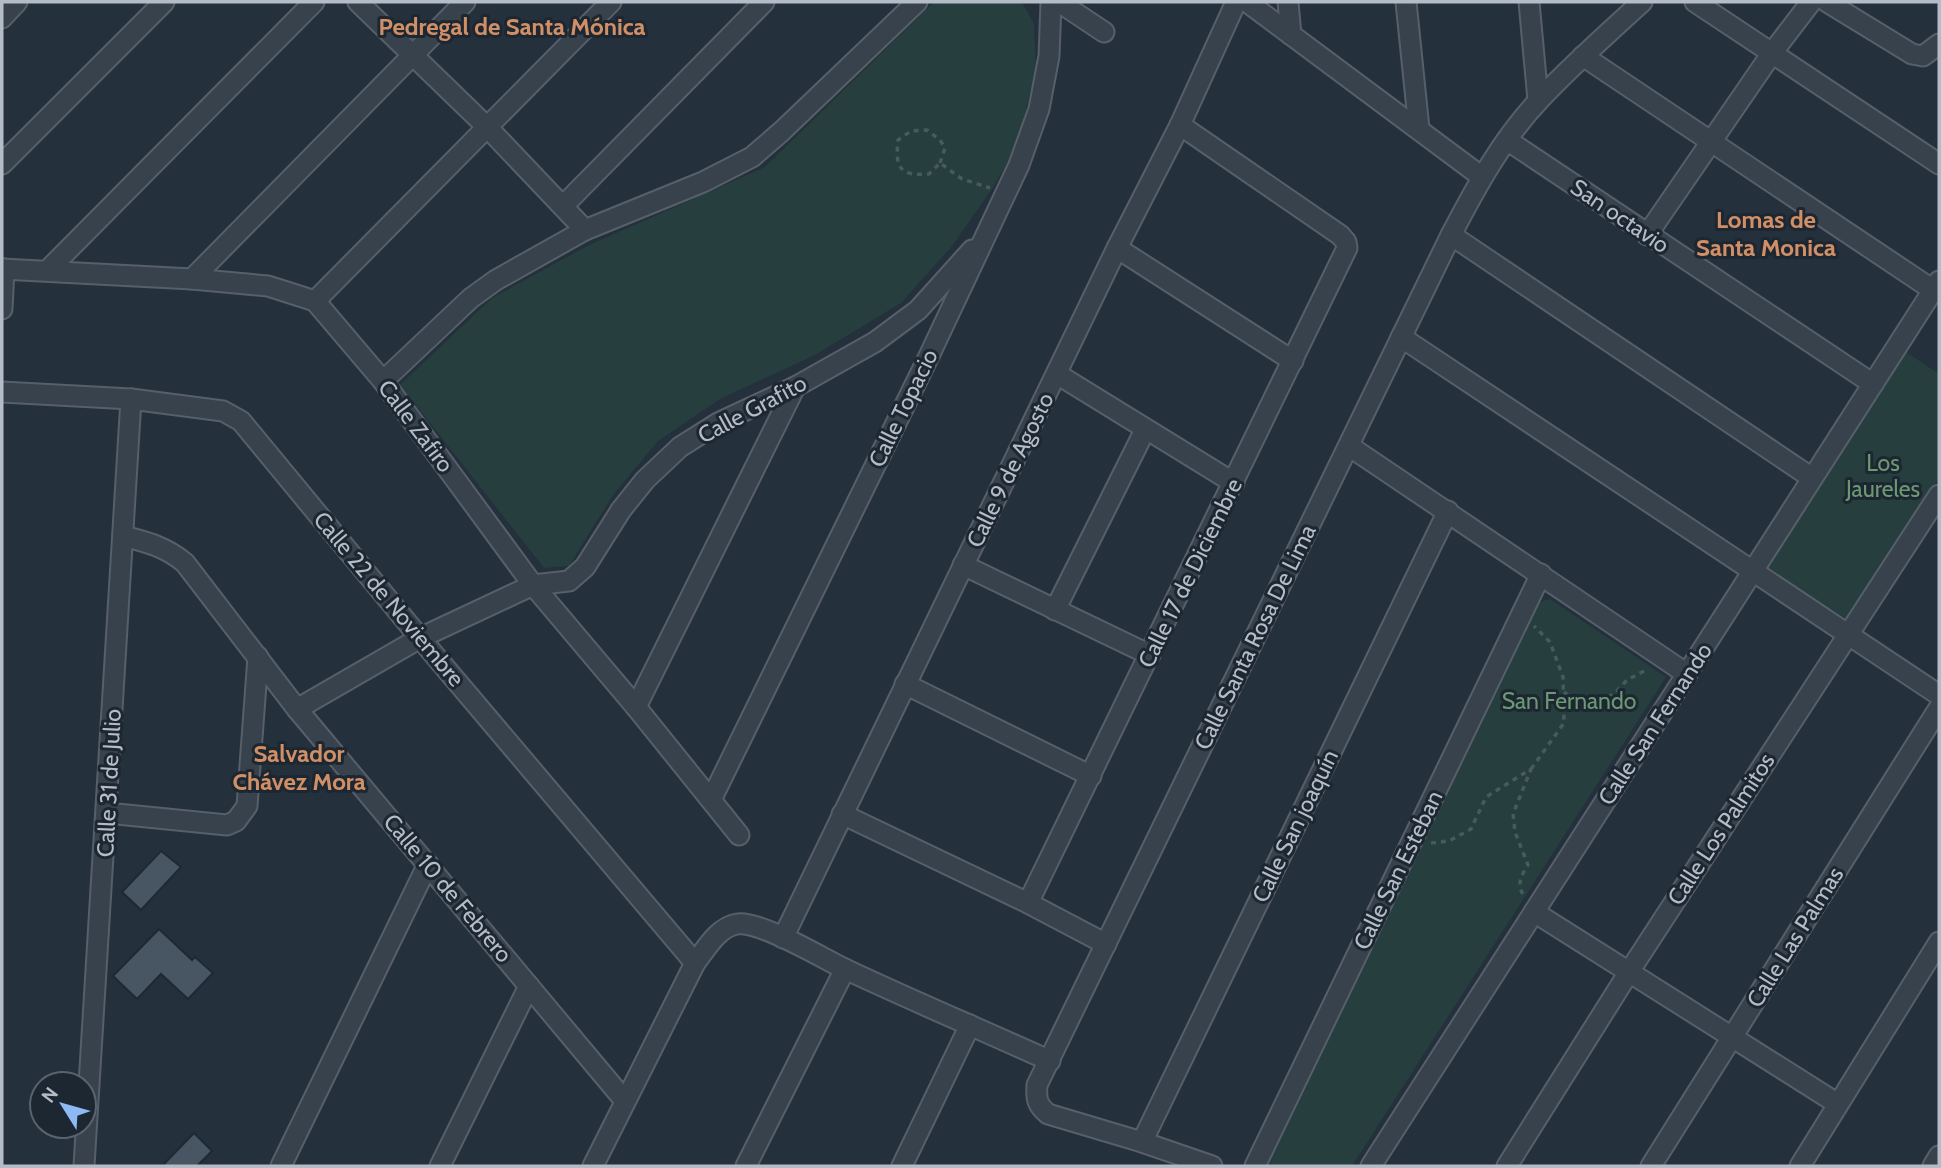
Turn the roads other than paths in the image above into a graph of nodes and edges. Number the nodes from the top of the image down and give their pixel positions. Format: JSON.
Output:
{"nodes":[{"id":1,"x":17,"y":2,"type":"edge"},
{"id":2,"x":164,"y":2,"type":"edge"},
{"id":3,"x":314,"y":2,"type":"edge"},
{"id":4,"x":358,"y":2,"type":"edge"},
{"id":5,"x":465,"y":2,"type":"edge"},
{"id":6,"x":611,"y":2,"type":"edge"},
{"id":7,"x":764,"y":2,"type":"edge"},
{"id":8,"x":917,"y":2,"type":"edge"},
{"id":9,"x":1051,"y":2,"type":"edge"},
{"id":10,"x":1059,"y":2,"type":"edge"},
{"id":11,"x":1236,"y":2,"type":"edge"},
{"id":12,"x":1247,"y":2,"type":"edge"},
{"id":13,"x":1288,"y":2,"type":"edge"},
{"id":14,"x":1406,"y":2,"type":"edge"},
{"id":15,"x":1529,"y":2,"type":"edge"},
{"id":16,"x":1642,"y":2,"type":"edge"},
{"id":17,"x":1695,"y":2,"type":"edge"},
{"id":18,"x":1811,"y":2,"type":"edge"},
{"id":19,"x":1826,"y":2,"type":"edge"},
{"id":20,"x":2,"y":18,"type":"edge"},
{"id":21,"x":1104,"y":32,"type":"dead end"},
{"id":22,"x":1292,"y":35,"type":"junction"},
{"id":23,"x":1939,"y":44,"type":"edge"},
{"id":24,"x":1772,"y":53,"type":"junction"},
{"id":25,"x":413,"y":56,"type":"junction"},
{"id":26,"x":1583,"y":56,"type":"junction"},
{"id":27,"x":1538,"y":100,"type":"junction"},
{"id":28,"x":1180,"y":125,"type":"junction"},
{"id":29,"x":488,"y":128,"type":"junction"},
{"id":30,"x":1419,"y":129,"type":"junction"},
{"id":31,"x":1507,"y":140,"type":"junction"},
{"id":32,"x":1711,"y":142,"type":"junction"},
{"id":33,"x":2,"y":164,"type":"edge"},
{"id":34,"x":1939,"y":164,"type":"edge"},
{"id":35,"x":1482,"y":177,"type":"junction"},
{"id":36,"x":564,"y":206,"type":"junction"},
{"id":37,"x":585,"y":230,"type":"junction"},
{"id":38,"x":1451,"y":235,"type":"junction"},
{"id":39,"x":1647,"y":235,"type":"junction"},
{"id":40,"x":985,"y":236,"type":"junction"},
{"id":41,"x":1117,"y":248,"type":"junction"},
{"id":42,"x":3,"y":269,"type":"edge"},
{"id":43,"x":48,"y":270,"type":"junction"},
{"id":44,"x":192,"y":279,"type":"junction"},
{"id":45,"x":1936,"y":286,"type":"edge"},
{"id":46,"x":315,"y":301,"type":"junction"},
{"id":47,"x":2,"y":309,"type":"edge"},
{"id":48,"x":1401,"y":337,"type":"junction"},
{"id":49,"x":1293,"y":361,"type":"junction"},
{"id":50,"x":1057,"y":374,"type":"junction"},
{"id":51,"x":383,"y":381,"type":"junction"},
{"id":52,"x":1873,"y":384,"type":"junction"},
{"id":53,"x":795,"y":387,"type":"junction"},
{"id":54,"x":2,"y":392,"type":"edge"},
{"id":55,"x":131,"y":399,"type":"junction"},
{"id":56,"x":1145,"y":430,"type":"junction"},
{"id":57,"x":1349,"y":446,"type":"junction"},
{"id":58,"x":1812,"y":478,"type":"junction"},
{"id":59,"x":1234,"y":483,"type":"junction"},
{"id":60,"x":1939,"y":495,"type":"edge"},
{"id":61,"x":1448,"y":511,"type":"junction"},
{"id":62,"x":123,"y":536,"type":"junction"},
{"id":63,"x":963,"y":565,"type":"junction"},
{"id":64,"x":1753,"y":571,"type":"junction"},
{"id":65,"x":1541,"y":574,"type":"junction"},
{"id":66,"x":533,"y":586,"type":"junction"},
{"id":67,"x":1055,"y":610,"type":"junction"},
{"id":68,"x":1848,"y":635,"type":"junction"},
{"id":69,"x":420,"y":638,"type":"junction"},
{"id":70,"x":1150,"y":655,"type":"junction"},
{"id":71,"x":258,"y":657,"type":"junction"},
{"id":72,"x":1687,"y":674,"type":"junction"},
{"id":73,"x":905,"y":684,"type":"junction"},
{"id":74,"x":1939,"y":695,"type":"edge"},
{"id":75,"x":636,"y":707,"type":"junction"},
{"id":76,"x":1939,"y":708,"type":"edge"},
{"id":77,"x":297,"y":709,"type":"junction"},
{"id":78,"x":1091,"y":776,"type":"junction"},
{"id":79,"x":711,"y":800,"type":"junction"},
{"id":80,"x":107,"y":813,"type":"junction"},
{"id":81,"x":842,"y":814,"type":"junction"},
{"id":82,"x":739,"y":835,"type":"dead end"},
{"id":83,"x":428,"y":864,"type":"junction"},
{"id":84,"x":1028,"y":903,"type":"junction"},
{"id":85,"x":1534,"y":912,"type":"junction"},
{"id":86,"x":783,"y":938,"type":"junction"},
{"id":87,"x":1939,"y":942,"type":"edge"},
{"id":88,"x":1106,"y":944,"type":"junction"},
{"id":89,"x":695,"y":963,"type":"junction"},
{"id":90,"x":845,"y":969,"type":"junction"},
{"id":91,"x":1629,"y":972,"type":"junction"},
{"id":92,"x":529,"y":986,"type":"junction"},
{"id":93,"x":970,"y":1025,"type":"junction"},
{"id":94,"x":1732,"y":1038,"type":"junction"},
{"id":95,"x":1050,"y":1061,"type":"junction"},
{"id":96,"x":625,"y":1101,"type":"junction"},
{"id":97,"x":1838,"y":1104,"type":"junction"},
{"id":98,"x":1143,"y":1142,"type":"junction"},
{"id":99,"x":1939,"y":1156,"type":"edge"},
{"id":100,"x":84,"y":1166,"type":"edge"},
{"id":101,"x":281,"y":1166,"type":"edge"},
{"id":102,"x":440,"y":1166,"type":"edge"},
{"id":103,"x":593,"y":1166,"type":"edge"},
{"id":104,"x":746,"y":1166,"type":"edge"},
{"id":105,"x":902,"y":1166,"type":"edge"},
{"id":106,"x":1212,"y":1166,"type":"edge"},
{"id":107,"x":1255,"y":1166,"type":"edge"},
{"id":108,"x":1371,"y":1166,"type":"edge"},
{"id":109,"x":1507,"y":1166,"type":"edge"},
{"id":110,"x":1651,"y":1166,"type":"edge"},
{"id":111,"x":1800,"y":1166,"type":"edge"},
{"id":112,"x":1933,"y":1166,"type":"edge"}],
"edges":[{"from":1,"to":20,"type":"street"},
{"from":2,"to":33,"type":"street"},
{"from":3,"to":43,"type":"street"},
{"from":4,"to":25,"type":"street"},
{"from":5,"to":25,"type":"street"},
{"from":6,"to":29,"type":"street"},
{"from":7,"to":36,"type":"street"},
{"from":8,"to":37,"type":"street"},
{"from":9,"to":40,"type":"street","name":"Calle Topacio"},
{"from":10,"to":21,"type":"street"},
{"from":11,"to":28,"type":"street","name":"Calle 9 de Agosto"},
{"from":12,"to":22,"type":"street"},
{"from":13,"to":22,"type":"street"},
{"from":14,"to":30,"type":"street"},
{"from":15,"to":27,"type":"street"},
{"from":16,"to":26,"type":"street","name":"Calle Santa Rosa De Lima"},
{"from":17,"to":24,"type":"street"},
{"from":18,"to":24,"type":"street"},
{"from":19,"to":23,"type":"street"},
{"from":22,"to":30,"type":"street"},
{"from":24,"to":32,"type":"street"},
{"from":24,"to":34,"type":"street"},
{"from":25,"to":29,"type":"street"},
{"from":25,"to":44,"type":"street"},
{"from":26,"to":27,"type":"street","name":"Calle Santa Rosa De Lima"},
{"from":26,"to":32,"type":"street"},
{"from":27,"to":31,"type":"street","name":"Calle Santa Rosa De Lima"},
{"from":28,"to":41,"type":"street","name":"Calle 9 de Agosto"},
{"from":28,"to":49,"type":"street","name":"Calle 17 de Diciembre"},
{"from":29,"to":36,"type":"street"},
{"from":29,"to":46,"type":"street"},
{"from":30,"to":35,"type":"street"},
{"from":31,"to":35,"type":"street","name":"Calle Santa Rosa De Lima"},
{"from":31,"to":39,"type":"street","name":"San octavio"},
{"from":32,"to":39,"type":"street"},
{"from":32,"to":45,"type":"street"},
{"from":35,"to":38,"type":"street","name":"Calle Santa Rosa De Lima"},
{"from":36,"to":37,"type":"street"},
{"from":37,"to":51,"type":"street"},
{"from":38,"to":48,"type":"street","name":"Calle Santa Rosa De Lima"},
{"from":38,"to":58,"type":"street"},
{"from":39,"to":52,"type":"street","name":"San octavio"},
{"from":40,"to":53,"type":"street","name":"Calle Grafito"},
{"from":40,"to":79,"type":"street","name":"Calle Topacio"},
{"from":41,"to":49,"type":"street"},
{"from":41,"to":50,"type":"street","name":"Calle 9 de Agosto"},
{"from":42,"to":43,"type":"street"},
{"from":42,"to":47,"type":"street"},
{"from":43,"to":44,"type":"street"},
{"from":44,"to":46,"type":"street"},
{"from":45,"to":52,"type":"street","name":"Calle San Fernando"},
{"from":46,"to":51,"type":"street","name":"Calle Zafiro"},
{"from":48,"to":57,"type":"street","name":"Calle Santa Rosa De Lima"},
{"from":48,"to":64,"type":"street"},
{"from":49,"to":59,"type":"street","name":"Calle 17 de Diciembre"},
{"from":50,"to":56,"type":"street"},
{"from":50,"to":63,"type":"street","name":"Calle 9 de Agosto"},
{"from":51,"to":66,"type":"street","name":"Calle Zafiro"},
{"from":52,"to":58,"type":"street","name":"Calle San Fernando"},
{"from":53,"to":66,"type":"street","name":"Calle Grafito"},
{"from":53,"to":75,"type":"street"},
{"from":54,"to":55,"type":"street","name":"Calle 22 de Noviembre"},
{"from":55,"to":62,"type":"street","name":"Calle 31 de Julio"},
{"from":55,"to":69,"type":"street","name":"Calle 22 de Noviembre"},
{"from":56,"to":59,"type":"street"},
{"from":56,"to":67,"type":"street"},
{"from":57,"to":61,"type":"street"},
{"from":57,"to":88,"type":"street","name":"Calle Santa Rosa De Lima"},
{"from":58,"to":64,"type":"street","name":"Calle San Fernando"},
{"from":59,"to":70,"type":"street","name":"Calle 17 de Diciembre"},
{"from":60,"to":68,"type":"street","name":"Calle Los Palmitos"},
{"from":61,"to":65,"type":"street"},
{"from":61,"to":98,"type":"street","name":"Calle San joaquín"},
{"from":62,"to":71,"type":"street","name":"Calle 10 de Febrero"},
{"from":62,"to":80,"type":"street","name":"Calle 31 de Julio"},
{"from":63,"to":67,"type":"street"},
{"from":63,"to":73,"type":"street","name":"Calle 9 de Agosto"},
{"from":64,"to":68,"type":"street"},
{"from":64,"to":72,"type":"street","name":"Calle San Fernando"},
{"from":65,"to":72,"type":"street"},
{"from":65,"to":107,"type":"street","name":"Calle San Esteban"},
{"from":66,"to":69,"type":"street","name":"Calle Grafito"},
{"from":66,"to":75,"type":"street","name":"Calle Zafiro"},
{"from":67,"to":70,"type":"street"},
{"from":68,"to":74,"type":"street"},
{"from":68,"to":91,"type":"street","name":"Calle Los Palmitos"},
{"from":69,"to":77,"type":"street","name":"Calle Grafito"},
{"from":69,"to":89,"type":"street","name":"Calle 22 de Noviembre"},
{"from":70,"to":78,"type":"street","name":"Calle 17 de Diciembre"},
{"from":71,"to":77,"type":"street","name":"Calle 10 de Febrero"},
{"from":71,"to":80,"type":"street"},
{"from":72,"to":85,"type":"street","name":"Calle San Fernando"},
{"from":73,"to":78,"type":"street"},
{"from":73,"to":81,"type":"street","name":"Calle 9 de Agosto"},
{"from":75,"to":79,"type":"street","name":"Calle Zafiro"},
{"from":76,"to":94,"type":"street","name":"Calle Las Palmas"},
{"from":77,"to":83,"type":"street","name":"Calle 10 de Febrero"},
{"from":78,"to":84,"type":"street","name":"Calle 17 de Diciembre"},
{"from":79,"to":82,"type":"street","name":"Calle Zafiro"},
{"from":80,"to":100,"type":"street","name":"Calle 31 de Julio"},
{"from":81,"to":84,"type":"street"},
{"from":81,"to":86,"type":"street","name":"Calle 9 de Agosto"},
{"from":83,"to":92,"type":"street","name":"Calle 10 de Febrero"},
{"from":83,"to":101,"type":"street"},
{"from":84,"to":88,"type":"street"},
{"from":85,"to":91,"type":"street"},
{"from":85,"to":108,"type":"street","name":"Calle San Fernando"},
{"from":86,"to":89,"type":"street"},
{"from":86,"to":90,"type":"street"},
{"from":87,"to":97,"type":"street"},
{"from":88,"to":95,"type":"street","name":"Calle Santa Rosa De Lima"},
{"from":89,"to":96,"type":"street"},
{"from":90,"to":93,"type":"street"},
{"from":90,"to":104,"type":"street"},
{"from":91,"to":94,"type":"street"},
{"from":91,"to":109,"type":"street","name":"Calle Los Palmitos"},
{"from":92,"to":96,"type":"street","name":"Calle 10 de Febrero"},
{"from":92,"to":102,"type":"street"},
{"from":93,"to":95,"type":"street"},
{"from":93,"to":105,"type":"street"},
{"from":94,"to":97,"type":"street"},
{"from":94,"to":110,"type":"street","name":"Calle Las Palmas"},
{"from":95,"to":98,"type":"street","name":"Calle Santa Rosa De Lima"},
{"from":96,"to":103,"type":"street"},
{"from":97,"to":111,"type":"street"},
{"from":98,"to":106,"type":"street"},
{"from":99,"to":112,"type":"street"}]}
